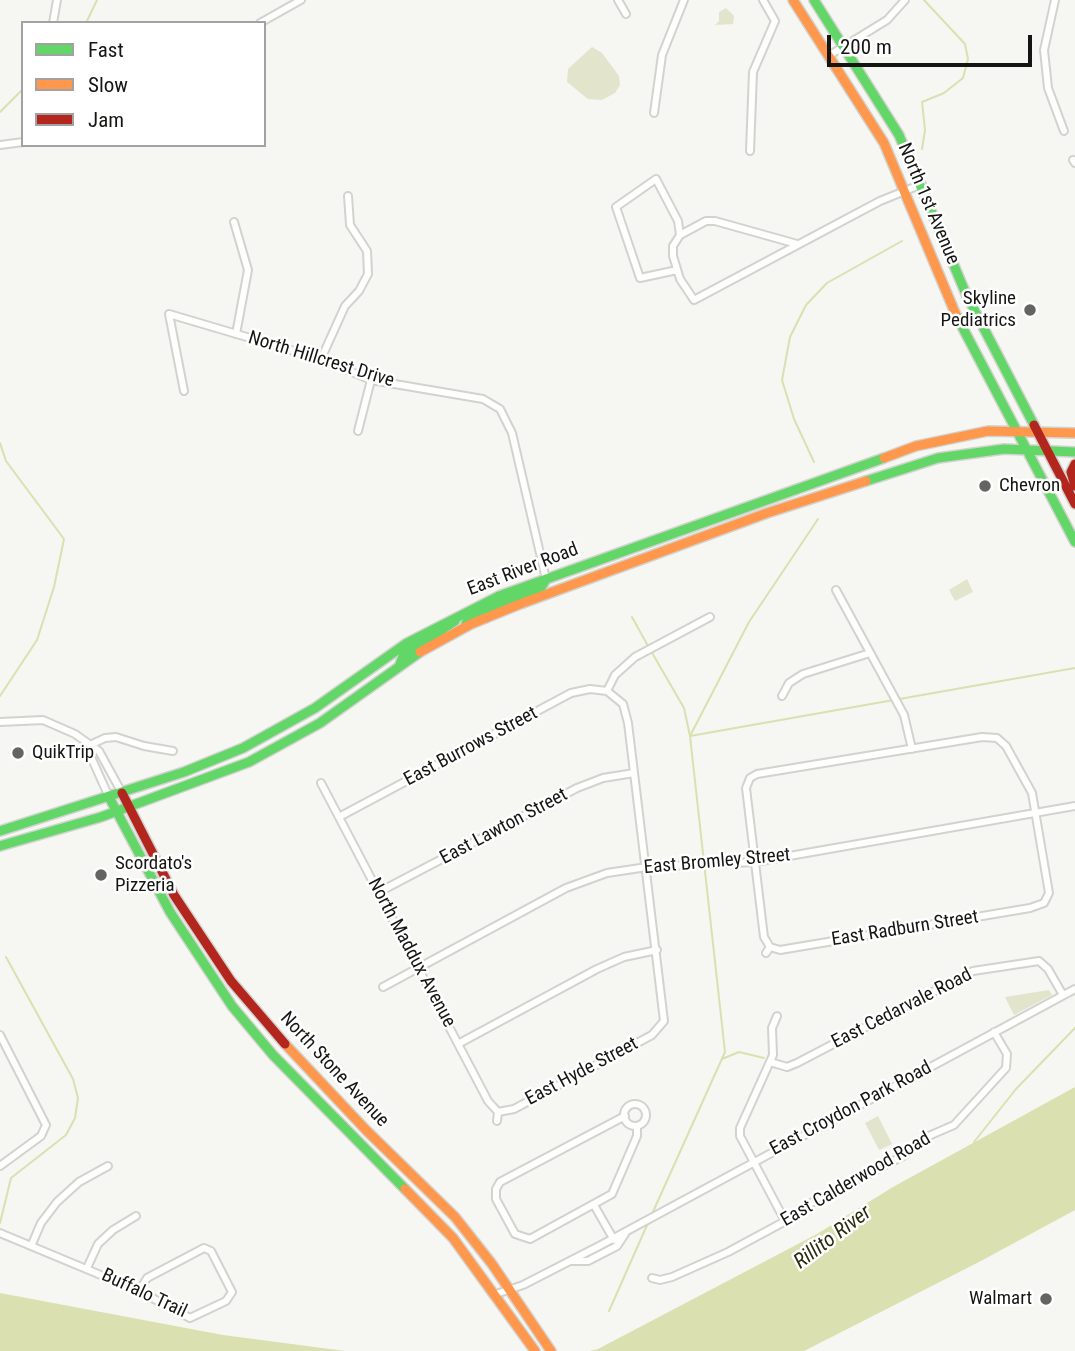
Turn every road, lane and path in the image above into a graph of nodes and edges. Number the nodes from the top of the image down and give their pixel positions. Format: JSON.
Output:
{"nodes":[{"id":1,"x":57,"y":0,"type":"edge"},
{"id":2,"x":301,"y":0,"type":"edge"},
{"id":3,"x":618,"y":0,"type":"edge"},
{"id":4,"x":684,"y":0,"type":"edge"},
{"id":5,"x":763,"y":0,"type":"edge"},
{"id":6,"x":793,"y":0,"type":"edge"},
{"id":7,"x":814,"y":0,"type":"edge"},
{"id":8,"x":905,"y":0,"type":"edge"},
{"id":9,"x":1055,"y":0,"type":"edge"},
{"id":10,"x":626,"y":14,"type":"dead end"},
{"id":11,"x":52,"y":21,"type":"edge"},
{"id":12,"x":264,"y":21,"type":"edge"},
{"id":13,"x":844,"y":46,"type":"junction"},
{"id":14,"x":830,"y":54,"type":"junction"},
{"id":15,"x":654,"y":113,"type":"dead end"},
{"id":16,"x":1064,"y":131,"type":"dead end"},
{"id":17,"x":21,"y":142,"type":"edge"},
{"id":18,"x":0,"y":145,"type":"edge"},
{"id":19,"x":750,"y":151,"type":"dead end"},
{"id":20,"x":922,"y":184,"type":"junction"},
{"id":21,"x":905,"y":191,"type":"junction"},
{"id":22,"x":348,"y":196,"type":"dead end"},
{"id":23,"x":234,"y":222,"type":"dead end"},
{"id":24,"x":680,"y":235,"type":"junction"},
{"id":25,"x":797,"y":244,"type":"junction"},
{"id":26,"x":677,"y":270,"type":"junction"},
{"id":27,"x":236,"y":334,"type":"junction"},
{"id":28,"x":321,"y":359,"type":"junction"},
{"id":29,"x":372,"y":380,"type":"junction"},
{"id":30,"x":184,"y":391,"type":"dead end"},
{"id":31,"x":1013,"y":430,"type":"junction"},
{"id":32,"x":358,"y":431,"type":"dead end"},
{"id":33,"x":1036,"y":431,"type":"junction"},
{"id":34,"x":1075,"y":433,"type":"edge"},
{"id":35,"x":1024,"y":449,"type":"junction"},
{"id":36,"x":1045,"y":449,"type":"junction"},
{"id":37,"x":1075,"y":452,"type":"edge"},
{"id":38,"x":1075,"y":464,"type":"edge"},
{"id":39,"x":1075,"y":486,"type":"edge"},
{"id":40,"x":1075,"y":504,"type":"edge"},
{"id":41,"x":1075,"y":542,"type":"edge"},
{"id":42,"x":546,"y":579,"type":"junction"},
{"id":43,"x":835,"y":590,"type":"dead end"},
{"id":44,"x":468,"y":610,"type":"junction"},
{"id":45,"x":710,"y":617,"type":"dead end"},
{"id":46,"x":458,"y":631,"type":"junction"},
{"id":47,"x":870,"y":653,"type":"junction"},
{"id":48,"x":399,"y":667,"type":"junction"},
{"id":49,"x":607,"y":691,"type":"junction"},
{"id":50,"x":782,"y":696,"type":"dead end"},
{"id":51,"x":0,"y":722,"type":"edge"},
{"id":52,"x":1002,"y":731,"type":"dead end"},
{"id":53,"x":997,"y":738,"type":"junction"},
{"id":54,"x":92,"y":747,"type":"junction"},
{"id":55,"x":912,"y":749,"type":"junction"},
{"id":56,"x":173,"y":751,"type":"dead end"},
{"id":57,"x":634,"y":773,"type":"junction"},
{"id":58,"x":321,"y":783,"type":"dead end"},
{"id":59,"x":122,"y":793,"type":"junction"},
{"id":60,"x":109,"y":797,"type":"junction"},
{"id":61,"x":1075,"y":806,"type":"edge"},
{"id":62,"x":128,"y":807,"type":"junction"},
{"id":63,"x":117,"y":811,"type":"junction"},
{"id":64,"x":1037,"y":815,"type":"junction"},
{"id":65,"x":340,"y":817,"type":"junction"},
{"id":66,"x":0,"y":831,"type":"edge"},
{"id":67,"x":0,"y":846,"type":"edge"},
{"id":68,"x":755,"y":862,"type":"junction"},
{"id":69,"x":647,"y":867,"type":"junction"},
{"id":70,"x":379,"y":892,"type":"junction"},
{"id":71,"x":1046,"y":901,"type":"junction"},
{"id":72,"x":1053,"y":907,"type":"dead end"},
{"id":73,"x":657,"y":950,"type":"junction"},
{"id":74,"x":418,"y":968,"type":"junction"},
{"id":75,"x":383,"y":987,"type":"dead end"},
{"id":76,"x":1075,"y":989,"type":"edge"},
{"id":77,"x":1063,"y":995,"type":"junction"},
{"id":78,"x":777,"y":1016,"type":"dead end"},
{"id":79,"x":994,"y":1032,"type":"junction"},
{"id":80,"x":0,"y":1035,"type":"edge"},
{"id":81,"x":458,"y":1044,"type":"junction"},
{"id":82,"x":770,"y":1062,"type":"junction"},
{"id":83,"x":498,"y":1112,"type":"junction"},
{"id":84,"x":625,"y":1116,"type":"junction"},
{"id":85,"x":497,"y":1121,"type":"dead end"},
{"id":86,"x":638,"y":1126,"type":"junction"},
{"id":87,"x":752,"y":1162,"type":"junction"},
{"id":88,"x":0,"y":1166,"type":"edge"},
{"id":89,"x":108,"y":1166,"type":"dead end"},
{"id":90,"x":594,"y":1205,"type":"junction"},
{"id":91,"x":136,"y":1216,"type":"dead end"},
{"id":92,"x":785,"y":1221,"type":"junction"},
{"id":93,"x":1,"y":1233,"type":"edge"},
{"id":94,"x":615,"y":1242,"type":"junction"},
{"id":95,"x":32,"y":1244,"type":"junction"},
{"id":96,"x":87,"y":1268,"type":"junction"},
{"id":97,"x":652,"y":1278,"type":"dead end"},
{"id":98,"x":139,"y":1291,"type":"junction"},
{"id":99,"x":511,"y":1291,"type":"junction"},
{"id":100,"x":496,"y":1294,"type":"junction"},
{"id":101,"x":549,"y":1348,"type":"edge"},
{"id":102,"x":534,"y":1350,"type":"edge"}],
"edges":[{"from":1,"to":11,"type":"street"},
{"from":2,"to":12,"type":"street"},
{"from":3,"to":10,"type":"street"},
{"from":4,"to":15,"type":"street"},
{"from":5,"to":19,"type":"street"},
{"from":6,"to":14,"type":"main road","name":"North 1st Avenue"},
{"from":7,"to":13,"type":"main road","name":"North 1st Avenue"},
{"from":8,"to":13,"type":"street"},
{"from":9,"to":16,"type":"street"},
{"from":13,"to":14,"type":"street"},
{"from":13,"to":20,"type":"main road","name":"North 1st Avenue"},
{"from":14,"to":21,"type":"main road","name":"North 1st Avenue"},
{"from":17,"to":18,"type":"street"},
{"from":20,"to":21,"type":"street"},
{"from":20,"to":33,"type":"main road","name":"North 1st Avenue"},
{"from":21,"to":25,"type":"street"},
{"from":21,"to":31,"type":"main road","name":"North 1st Avenue"},
{"from":22,"to":28,"type":"street"},
{"from":23,"to":27,"type":"street"},
{"from":24,"to":25,"type":"street"},
{"from":24,"to":26,"type":"street"},
{"from":24,"to":26,"type":"street"},
{"from":25,"to":26,"type":"street"},
{"from":27,"to":28,"type":"street","name":"North Hillcrest Drive"},
{"from":27,"to":30,"type":"street","name":"North Hillcrest Drive"},
{"from":28,"to":29,"type":"street","name":"North Hillcrest Drive"},
{"from":29,"to":32,"type":"street"},
{"from":29,"to":42,"type":"street","name":"North Hillcrest Drive"},
{"from":31,"to":33,"type":"main road","name":"East River Road"},
{"from":31,"to":35,"type":"main road","name":"North 1st Avenue"},
{"from":31,"to":42,"type":"main road","name":"East River Road"},
{"from":33,"to":34,"type":"main road","name":"East River Road"},
{"from":33,"to":36,"type":"main road","name":"North 1st Avenue"},
{"from":35,"to":36,"type":"main road","name":"East River Road"},
{"from":35,"to":41,"type":"main road","name":"North 1st Avenue"},
{"from":35,"to":46,"type":"main road","name":"East River Road"},
{"from":36,"to":37,"type":"main road","name":"East River Road"},
{"from":36,"to":40,"type":"main road","name":"North 1st Avenue"},
{"from":38,"to":39,"type":"main road"},
{"from":42,"to":44,"type":"main road","name":"East River Road"},
{"from":42,"to":46,"type":"main road"},
{"from":43,"to":47,"type":"street"},
{"from":44,"to":48,"type":"main road"},
{"from":44,"to":59,"type":"main road","name":"East River Road"},
{"from":45,"to":49,"type":"street"},
{"from":46,"to":48,"type":"main road","name":"East River Road"},
{"from":47,"to":50,"type":"street"},
{"from":47,"to":55,"type":"street"},
{"from":48,"to":62,"type":"main road","name":"East River Road"},
{"from":49,"to":57,"type":"street"},
{"from":49,"to":65,"type":"street","name":"East Burrows Street"},
{"from":51,"to":54,"type":"street"},
{"from":52,"to":53,"type":"street"},
{"from":53,"to":55,"type":"street"},
{"from":53,"to":64,"type":"street"},
{"from":54,"to":56,"type":"street"},
{"from":54,"to":59,"type":"street"},
{"from":54,"to":60,"type":"street"},
{"from":55,"to":68,"type":"street"},
{"from":57,"to":69,"type":"street"},
{"from":57,"to":70,"type":"street","name":"East Lawton Street"},
{"from":58,"to":65,"type":"street","name":"North Maddux Avenue"},
{"from":59,"to":60,"type":"main road","name":"East River Road"},
{"from":59,"to":62,"type":"main road","name":"North Stone Avenue"},
{"from":60,"to":63,"type":"main road","name":"North Stone Avenue"},
{"from":60,"to":66,"type":"main road","name":"East River Road"},
{"from":61,"to":64,"type":"street","name":"East Bromley Street"},
{"from":62,"to":63,"type":"main road","name":"East River Road"},
{"from":62,"to":99,"type":"main road","name":"North Stone Avenue"},
{"from":63,"to":67,"type":"main road","name":"East River Road"},
{"from":63,"to":100,"type":"main road","name":"North Stone Avenue"},
{"from":64,"to":68,"type":"street","name":"East Bromley Street"},
{"from":64,"to":71,"type":"street"},
{"from":65,"to":70,"type":"street","name":"North Maddux Avenue"},
{"from":68,"to":69,"type":"street","name":"East Bromley Street"},
{"from":68,"to":71,"type":"street","name":"East Radburn Street"},
{"from":69,"to":73,"type":"street"},
{"from":69,"to":74,"type":"street","name":"East Bromley Street"},
{"from":70,"to":74,"type":"street","name":"North Maddux Avenue"},
{"from":71,"to":72,"type":"street"},
{"from":73,"to":81,"type":"street"},
{"from":73,"to":83,"type":"street","name":"East Hyde Street"},
{"from":74,"to":75,"type":"street","name":"East Bromley Street"},
{"from":74,"to":81,"type":"street","name":"North Maddux Avenue"},
{"from":76,"to":77,"type":"street","name":"East Croydon Park Road"},
{"from":77,"to":79,"type":"street","name":"East Croydon Park Road"},
{"from":77,"to":82,"type":"street","name":"East Cedarvale Road"},
{"from":78,"to":82,"type":"street"},
{"from":79,"to":87,"type":"street","name":"East Croydon Park Road"},
{"from":79,"to":92,"type":"street","name":"East Calderwood Road"},
{"from":80,"to":88,"type":"street"},
{"from":81,"to":83,"type":"street","name":"North Maddux Avenue"},
{"from":82,"to":87,"type":"street"},
{"from":83,"to":85,"type":"street"},
{"from":84,"to":86,"type":"street"},
{"from":84,"to":86,"type":"street"},
{"from":84,"to":90,"type":"street"},
{"from":86,"to":90,"type":"street"},
{"from":87,"to":92,"type":"street"},
{"from":87,"to":94,"type":"street","name":"East Croydon Park Road"},
{"from":89,"to":95,"type":"street"},
{"from":90,"to":94,"type":"street"},
{"from":91,"to":96,"type":"street","name":"Buffalo Trail"},
{"from":92,"to":97,"type":"street","name":"East Calderwood Road"},
{"from":93,"to":95,"type":"street","name":"Buffalo Trail"},
{"from":94,"to":99,"type":"street","name":"East Croydon Park Road"},
{"from":95,"to":96,"type":"street","name":"Buffalo Trail"},
{"from":96,"to":98,"type":"street","name":"Buffalo Trail"},
{"from":98,"to":98,"type":"street","name":"Buffalo Trail"},
{"from":99,"to":100,"type":"street","name":"East Croydon Park Road"},
{"from":99,"to":101,"type":"main road","name":"North Stone Avenue"},
{"from":100,"to":102,"type":"main road","name":"North Stone Avenue"}]}
